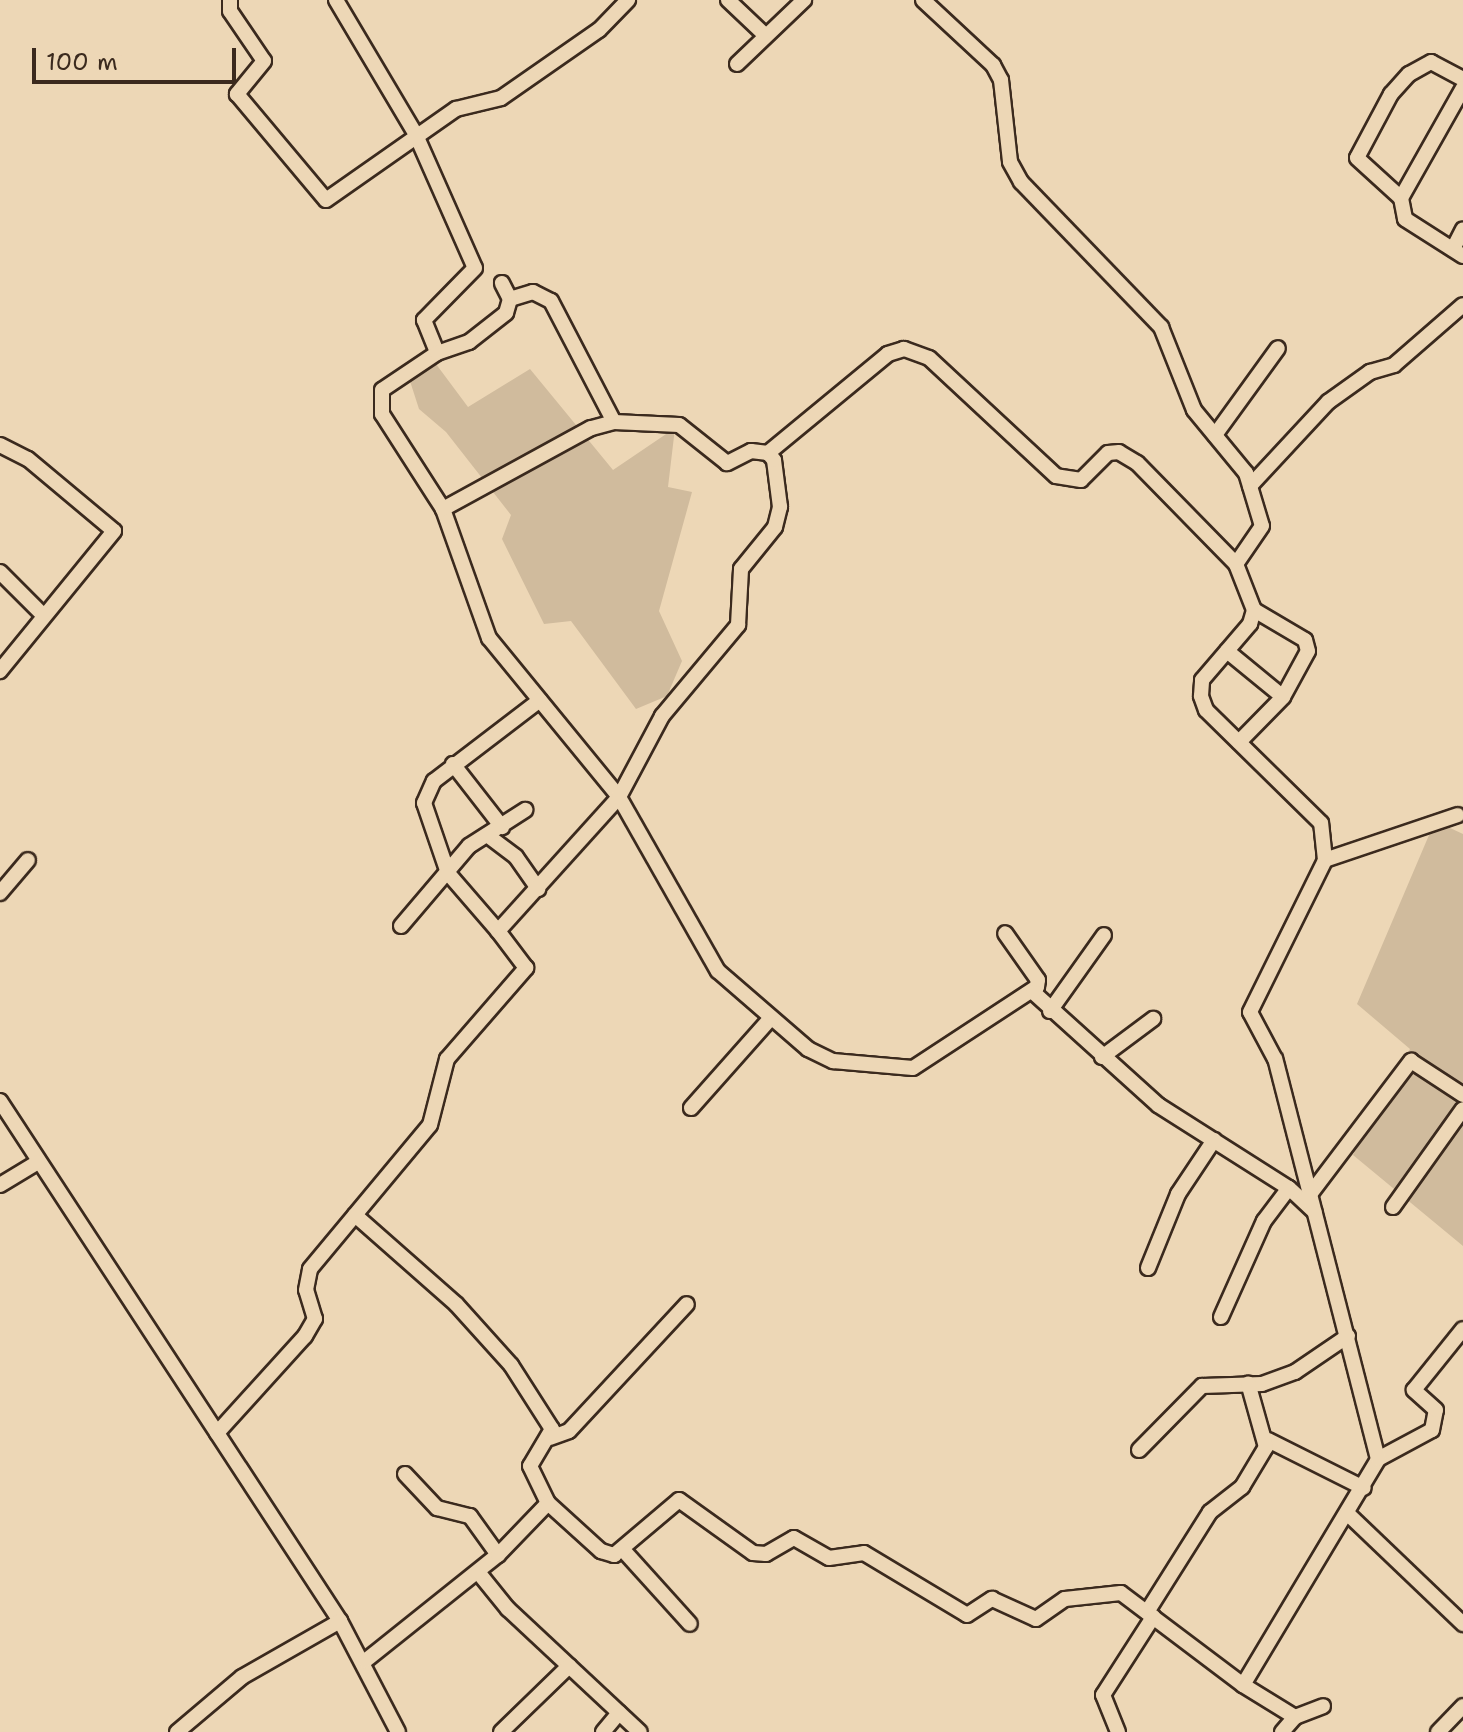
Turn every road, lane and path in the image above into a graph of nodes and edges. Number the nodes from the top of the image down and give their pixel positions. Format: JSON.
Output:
{"nodes":[{"id":1,"x":230,"y":0,"type":"edge"},
{"id":2,"x":336,"y":0,"type":"edge"},
{"id":3,"x":628,"y":0,"type":"edge"},
{"id":4,"x":728,"y":0,"type":"edge"},
{"id":5,"x":804,"y":0,"type":"edge"},
{"id":6,"x":923,"y":0,"type":"edge"},
{"id":7,"x":766,"y":36,"type":"junction"},
{"id":8,"x":737,"y":64,"type":"dead end"},
{"id":9,"x":1463,"y":79,"type":"edge"},
{"id":10,"x":1463,"y":88,"type":"edge"},
{"id":11,"x":416,"y":135,"type":"junction"},
{"id":12,"x":1401,"y":198,"type":"junction"},
{"id":13,"x":1463,"y":229,"type":"edge"},
{"id":14,"x":1458,"y":253,"type":"edge"},
{"id":15,"x":502,"y":283,"type":"dead end"},
{"id":16,"x":510,"y":299,"type":"junction"},
{"id":17,"x":1463,"y":305,"type":"edge"},
{"id":18,"x":1278,"y":348,"type":"dead end"},
{"id":19,"x":437,"y":353,"type":"junction"},
{"id":20,"x":614,"y":422,"type":"junction"},
{"id":21,"x":1215,"y":435,"type":"junction"},
{"id":22,"x":0,"y":445,"type":"edge"},
{"id":23,"x":768,"y":453,"type":"junction"},
{"id":24,"x":1250,"y":486,"type":"junction"},
{"id":25,"x":443,"y":509,"type":"junction"},
{"id":26,"x":1236,"y":564,"type":"junction"},
{"id":27,"x":0,"y":572,"type":"edge"},
{"id":28,"x":1254,"y":610,"type":"junction"},
{"id":29,"x":43,"y":615,"type":"junction"},
{"id":30,"x":1227,"y":651,"type":"junction"},
{"id":31,"x":0,"y":671,"type":"edge"},
{"id":32,"x":1283,"y":697,"type":"junction"},
{"id":33,"x":540,"y":700,"type":"junction"},
{"id":34,"x":1239,"y":742,"type":"junction"},
{"id":35,"x":453,"y":764,"type":"junction"},
{"id":36,"x":619,"y":797,"type":"junction"},
{"id":37,"x":525,"y":810,"type":"dead end"},
{"id":38,"x":1458,"y":815,"type":"dead end"},
{"id":39,"x":502,"y":827,"type":"junction"},
{"id":40,"x":487,"y":835,"type":"junction"},
{"id":41,"x":28,"y":860,"type":"dead end"},
{"id":42,"x":1325,"y":860,"type":"junction"},
{"id":43,"x":448,"y":873,"type":"junction"},
{"id":44,"x":538,"y":889,"type":"junction"},
{"id":45,"x":0,"y":893,"type":"edge"},
{"id":46,"x":401,"y":926,"type":"dead end"},
{"id":47,"x":498,"y":931,"type":"junction"},
{"id":48,"x":1005,"y":933,"type":"dead end"},
{"id":49,"x":1104,"y":935,"type":"dead end"},
{"id":50,"x":1033,"y":992,"type":"junction"},
{"id":51,"x":1050,"y":1011,"type":"junction"},
{"id":52,"x":1153,"y":1019,"type":"dead end"},
{"id":53,"x":769,"y":1020,"type":"junction"},
{"id":54,"x":1102,"y":1057,"type":"junction"},
{"id":55,"x":1463,"y":1095,"type":"edge"},
{"id":56,"x":0,"y":1101,"type":"edge"},
{"id":57,"x":691,"y":1108,"type":"dead end"},
{"id":58,"x":1461,"y":1115,"type":"edge"},
{"id":59,"x":1214,"y":1140,"type":"junction"},
{"id":60,"x":38,"y":1162,"type":"junction"},
{"id":61,"x":0,"y":1185,"type":"edge"},
{"id":62,"x":1289,"y":1188,"type":"junction"},
{"id":63,"x":1311,"y":1193,"type":"junction"},
{"id":64,"x":1393,"y":1207,"type":"dead end"},
{"id":65,"x":1315,"y":1212,"type":"junction"},
{"id":66,"x":355,"y":1215,"type":"junction"},
{"id":67,"x":1148,"y":1268,"type":"dead end"},
{"id":68,"x":687,"y":1304,"type":"dead end"},
{"id":69,"x":1221,"y":1317,"type":"dead end"},
{"id":70,"x":1463,"y":1329,"type":"edge"},
{"id":71,"x":1348,"y":1336,"type":"junction"},
{"id":72,"x":1248,"y":1383,"type":"junction"},
{"id":73,"x":217,"y":1433,"type":"junction"},
{"id":74,"x":550,"y":1438,"type":"junction"},
{"id":75,"x":1268,"y":1440,"type":"junction"},
{"id":76,"x":1139,"y":1450,"type":"dead end"},
{"id":77,"x":1378,"y":1459,"type":"junction"},
{"id":78,"x":405,"y":1474,"type":"dead end"},
{"id":79,"x":1364,"y":1488,"type":"junction"},
{"id":80,"x":548,"y":1503,"type":"junction"},
{"id":81,"x":1349,"y":1515,"type":"junction"},
{"id":82,"x":624,"y":1551,"type":"junction"},
{"id":83,"x":498,"y":1555,"type":"junction"},
{"id":84,"x":478,"y":1572,"type":"junction"},
{"id":85,"x":1150,"y":1615,"type":"junction"},
{"id":86,"x":340,"y":1621,"type":"junction"},
{"id":87,"x":690,"y":1624,"type":"dead end"},
{"id":88,"x":1463,"y":1624,"type":"edge"},
{"id":89,"x":365,"y":1661,"type":"junction"},
{"id":90,"x":569,"y":1666,"type":"junction"},
{"id":91,"x":1243,"y":1685,"type":"junction"},
{"id":92,"x":1323,"y":1706,"type":"dead end"},
{"id":93,"x":1463,"y":1706,"type":"edge"},
{"id":94,"x":619,"y":1713,"type":"junction"},
{"id":95,"x":1295,"y":1717,"type":"junction"},
{"id":96,"x":177,"y":1732,"type":"edge"},
{"id":97,"x":398,"y":1732,"type":"edge"},
{"id":98,"x":501,"y":1732,"type":"edge"},
{"id":99,"x":603,"y":1732,"type":"edge"},
{"id":100,"x":640,"y":1732,"type":"edge"},
{"id":101,"x":1118,"y":1732,"type":"edge"},
{"id":102,"x":1282,"y":1732,"type":"edge"},
{"id":103,"x":1438,"y":1732,"type":"edge"}],
"edges":[{"from":1,"to":11,"type":"street"},
{"from":2,"to":11,"type":"street"},
{"from":3,"to":11,"type":"street"},
{"from":4,"to":7,"type":"street"},
{"from":5,"to":7,"type":"street"},
{"from":6,"to":21,"type":"street"},
{"from":7,"to":8,"type":"street"},
{"from":9,"to":12,"type":"street"},
{"from":10,"to":12,"type":"street"},
{"from":11,"to":19,"type":"street"},
{"from":12,"to":14,"type":"street"},
{"from":13,"to":14,"type":"street"},
{"from":15,"to":16,"type":"street"},
{"from":16,"to":19,"type":"street"},
{"from":16,"to":20,"type":"street"},
{"from":17,"to":24,"type":"street"},
{"from":18,"to":21,"type":"street"},
{"from":19,"to":25,"type":"street"},
{"from":20,"to":23,"type":"street"},
{"from":20,"to":25,"type":"street"},
{"from":21,"to":24,"type":"street"},
{"from":22,"to":29,"type":"street"},
{"from":23,"to":26,"type":"street"},
{"from":23,"to":36,"type":"street"},
{"from":24,"to":26,"type":"street"},
{"from":25,"to":33,"type":"street"},
{"from":26,"to":28,"type":"street"},
{"from":27,"to":29,"type":"street"},
{"from":28,"to":30,"type":"street"},
{"from":28,"to":32,"type":"street"},
{"from":29,"to":31,"type":"street"},
{"from":30,"to":32,"type":"street"},
{"from":30,"to":34,"type":"street"},
{"from":32,"to":34,"type":"street"},
{"from":33,"to":35,"type":"street"},
{"from":33,"to":36,"type":"street"},
{"from":34,"to":42,"type":"street"},
{"from":35,"to":39,"type":"street"},
{"from":35,"to":43,"type":"street"},
{"from":36,"to":44,"type":"street"},
{"from":36,"to":53,"type":"street"},
{"from":37,"to":39,"type":"street"},
{"from":38,"to":42,"type":"street"},
{"from":39,"to":40,"type":"street"},
{"from":40,"to":43,"type":"street"},
{"from":40,"to":44,"type":"street"},
{"from":41,"to":45,"type":"street"},
{"from":42,"to":63,"type":"street"},
{"from":43,"to":46,"type":"street"},
{"from":43,"to":47,"type":"street"},
{"from":44,"to":47,"type":"street"},
{"from":47,"to":66,"type":"street"},
{"from":48,"to":50,"type":"street"},
{"from":49,"to":51,"type":"street"},
{"from":50,"to":51,"type":"street"},
{"from":50,"to":53,"type":"street"},
{"from":51,"to":54,"type":"street"},
{"from":52,"to":54,"type":"street"},
{"from":53,"to":57,"type":"street"},
{"from":54,"to":59,"type":"street"},
{"from":55,"to":63,"type":"street"},
{"from":56,"to":60,"type":"street"},
{"from":58,"to":64,"type":"street"},
{"from":59,"to":62,"type":"street"},
{"from":59,"to":67,"type":"street"},
{"from":60,"to":61,"type":"street"},
{"from":60,"to":73,"type":"street"},
{"from":62,"to":65,"type":"street"},
{"from":62,"to":69,"type":"street"},
{"from":63,"to":65,"type":"street"},
{"from":65,"to":71,"type":"street"},
{"from":66,"to":73,"type":"street"},
{"from":66,"to":74,"type":"street"},
{"from":68,"to":74,"type":"street"},
{"from":70,"to":77,"type":"street"},
{"from":71,"to":72,"type":"street"},
{"from":71,"to":77,"type":"street"},
{"from":72,"to":75,"type":"street"},
{"from":72,"to":76,"type":"street"},
{"from":73,"to":86,"type":"street"},
{"from":74,"to":80,"type":"street"},
{"from":75,"to":79,"type":"street"},
{"from":75,"to":85,"type":"street"},
{"from":77,"to":79,"type":"street"},
{"from":78,"to":83,"type":"street"},
{"from":79,"to":81,"type":"street"},
{"from":80,"to":82,"type":"street"},
{"from":80,"to":83,"type":"street"},
{"from":81,"to":88,"type":"street"},
{"from":81,"to":91,"type":"street"},
{"from":82,"to":85,"type":"street"},
{"from":82,"to":87,"type":"street"},
{"from":83,"to":84,"type":"street"},
{"from":84,"to":89,"type":"street"},
{"from":84,"to":90,"type":"street"},
{"from":85,"to":91,"type":"street"},
{"from":85,"to":101,"type":"street"},
{"from":86,"to":89,"type":"street"},
{"from":86,"to":96,"type":"street"},
{"from":89,"to":97,"type":"street"},
{"from":90,"to":94,"type":"street"},
{"from":90,"to":98,"type":"street"},
{"from":91,"to":95,"type":"street"},
{"from":92,"to":95,"type":"street"},
{"from":93,"to":103,"type":"street"},
{"from":94,"to":99,"type":"street"},
{"from":94,"to":100,"type":"street"},
{"from":95,"to":102,"type":"street"}]}
